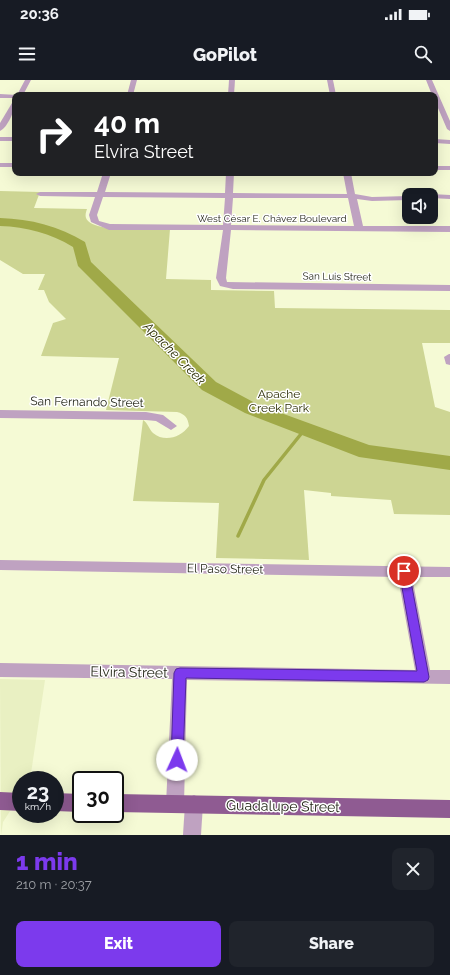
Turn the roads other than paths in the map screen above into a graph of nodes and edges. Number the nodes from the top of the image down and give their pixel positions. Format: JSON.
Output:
{"nodes":[{"id":1,"x":28,"y":80,"type":"edge"},
{"id":2,"x":134,"y":80,"type":"edge"},
{"id":3,"x":232,"y":80,"type":"edge"},
{"id":4,"x":330,"y":80,"type":"edge"},
{"id":5,"x":429,"y":80,"type":"edge"},
{"id":6,"x":22,"y":92,"type":"edge"},
{"id":7,"x":131,"y":92,"type":"edge"},
{"id":8,"x":231,"y":92,"type":"edge"},
{"id":9,"x":332,"y":92,"type":"edge"},
{"id":10,"x":436,"y":92,"type":"edge"},
{"id":11,"x":0,"y":96,"type":"edge"},
{"id":12,"x":12,"y":96,"type":"edge"},
{"id":13,"x":439,"y":98,"type":"edge"},
{"id":14,"x":12,"y":109,"type":"edge"},
{"id":15,"x":0,"y":116,"type":"edge"},
{"id":16,"x":8,"y":116,"type":"junction"},
{"id":17,"x":12,"y":116,"type":"edge"},
{"id":18,"x":448,"y":119,"type":"edge"},
{"id":19,"x":0,"y":129,"type":"edge"},
{"id":20,"x":450,"y":129,"type":"edge"},
{"id":21,"x":0,"y":139,"type":"edge"},
{"id":22,"x":12,"y":139,"type":"edge"},
{"id":23,"x":438,"y":141,"type":"edge"},
{"id":24,"x":450,"y":142,"type":"edge"},
{"id":25,"x":0,"y":165,"type":"edge"},
{"id":26,"x":12,"y":165,"type":"edge"},
{"id":27,"x":438,"y":168,"type":"edge"},
{"id":28,"x":450,"y":168,"type":"edge"},
{"id":29,"x":106,"y":176,"type":"edge"},
{"id":30,"x":230,"y":176,"type":"edge"},
{"id":31,"x":348,"y":176,"type":"edge"},
{"id":32,"x":40,"y":194,"type":"dead end"},
{"id":33,"x":100,"y":194,"type":"junction"},
{"id":34,"x":228,"y":195,"type":"junction"},
{"id":35,"x":352,"y":196,"type":"junction"},
{"id":36,"x":438,"y":196,"type":"edge"},
{"id":37,"x":450,"y":197,"type":"edge"},
{"id":38,"x":402,"y":198,"type":"edge"},
{"id":39,"x":227,"y":229,"type":"junction"},
{"id":40,"x":359,"y":229,"type":"junction"},
{"id":41,"x":450,"y":230,"type":"edge"},
{"id":42,"x":450,"y":288,"type":"edge"},
{"id":43,"x":0,"y":414,"type":"edge"},
{"id":44,"x":171,"y":426,"type":"dead end"},
{"id":45,"x":0,"y":565,"type":"edge"},
{"id":46,"x":404,"y":571,"type":"junction"},
{"id":47,"x":450,"y":572,"type":"edge"},
{"id":48,"x":0,"y":670,"type":"edge"},
{"id":49,"x":180,"y":673,"type":"junction"},
{"id":50,"x":424,"y":677,"type":"junction"},
{"id":51,"x":450,"y":677,"type":"edge"},
{"id":52,"x":0,"y":801,"type":"edge"},
{"id":53,"x":12,"y":802,"type":"edge"},
{"id":54,"x":124,"y":803,"type":"edge"},
{"id":55,"x":175,"y":804,"type":"junction"},
{"id":56,"x":194,"y":804,"type":"junction"},
{"id":57,"x":450,"y":809,"type":"edge"},
{"id":58,"x":192,"y":835,"type":"edge"}],
"edges":[{"from":1,"to":6,"type":"street"},
{"from":2,"to":7,"type":"street"},
{"from":3,"to":8,"type":"street"},
{"from":4,"to":9,"type":"street"},
{"from":5,"to":10,"type":"street"},
{"from":11,"to":12,"type":"street"},
{"from":13,"to":18,"type":"street"},
{"from":14,"to":16,"type":"street"},
{"from":15,"to":16,"type":"street"},
{"from":16,"to":17,"type":"street"},
{"from":16,"to":19,"type":"street"},
{"from":18,"to":20,"type":"street"},
{"from":21,"to":22,"type":"street"},
{"from":23,"to":24,"type":"street"},
{"from":25,"to":26,"type":"street"},
{"from":27,"to":28,"type":"street"},
{"from":29,"to":33,"type":"street"},
{"from":30,"to":34,"type":"street"},
{"from":31,"to":35,"type":"street"},
{"from":32,"to":33,"type":"street"},
{"from":33,"to":34,"type":"street"},
{"from":33,"to":39,"type":"street","name":"West César E. Chávez Boulevard"},
{"from":34,"to":35,"type":"street"},
{"from":34,"to":39,"type":"street"},
{"from":35,"to":38,"type":"street"},
{"from":35,"to":40,"type":"street"},
{"from":36,"to":37,"type":"street"},
{"from":39,"to":40,"type":"street","name":"West César E. Chávez Boulevard"},
{"from":39,"to":42,"type":"street","name":"San Luis Street"},
{"from":40,"to":41,"type":"street","name":"West César E. Chávez Boulevard"},
{"from":43,"to":44,"type":"street","name":"San Fernando Street"},
{"from":45,"to":46,"type":"street","name":"El Paso Street"},
{"from":46,"to":47,"type":"street","name":"El Paso Street"},
{"from":46,"to":50,"type":"street"},
{"from":48,"to":49,"type":"street","name":"Elvira Street"},
{"from":49,"to":50,"type":"street","name":"Elvira Street"},
{"from":49,"to":55,"type":"street"},
{"from":50,"to":51,"type":"street","name":"Elvira Street"},
{"from":52,"to":53,"type":"main road"},
{"from":54,"to":55,"type":"main road","name":"Guadalupe Street"},
{"from":55,"to":56,"type":"main road","name":"Guadalupe Street"},
{"from":56,"to":57,"type":"main road","name":"Guadalupe Street"},
{"from":56,"to":58,"type":"street"}]}
